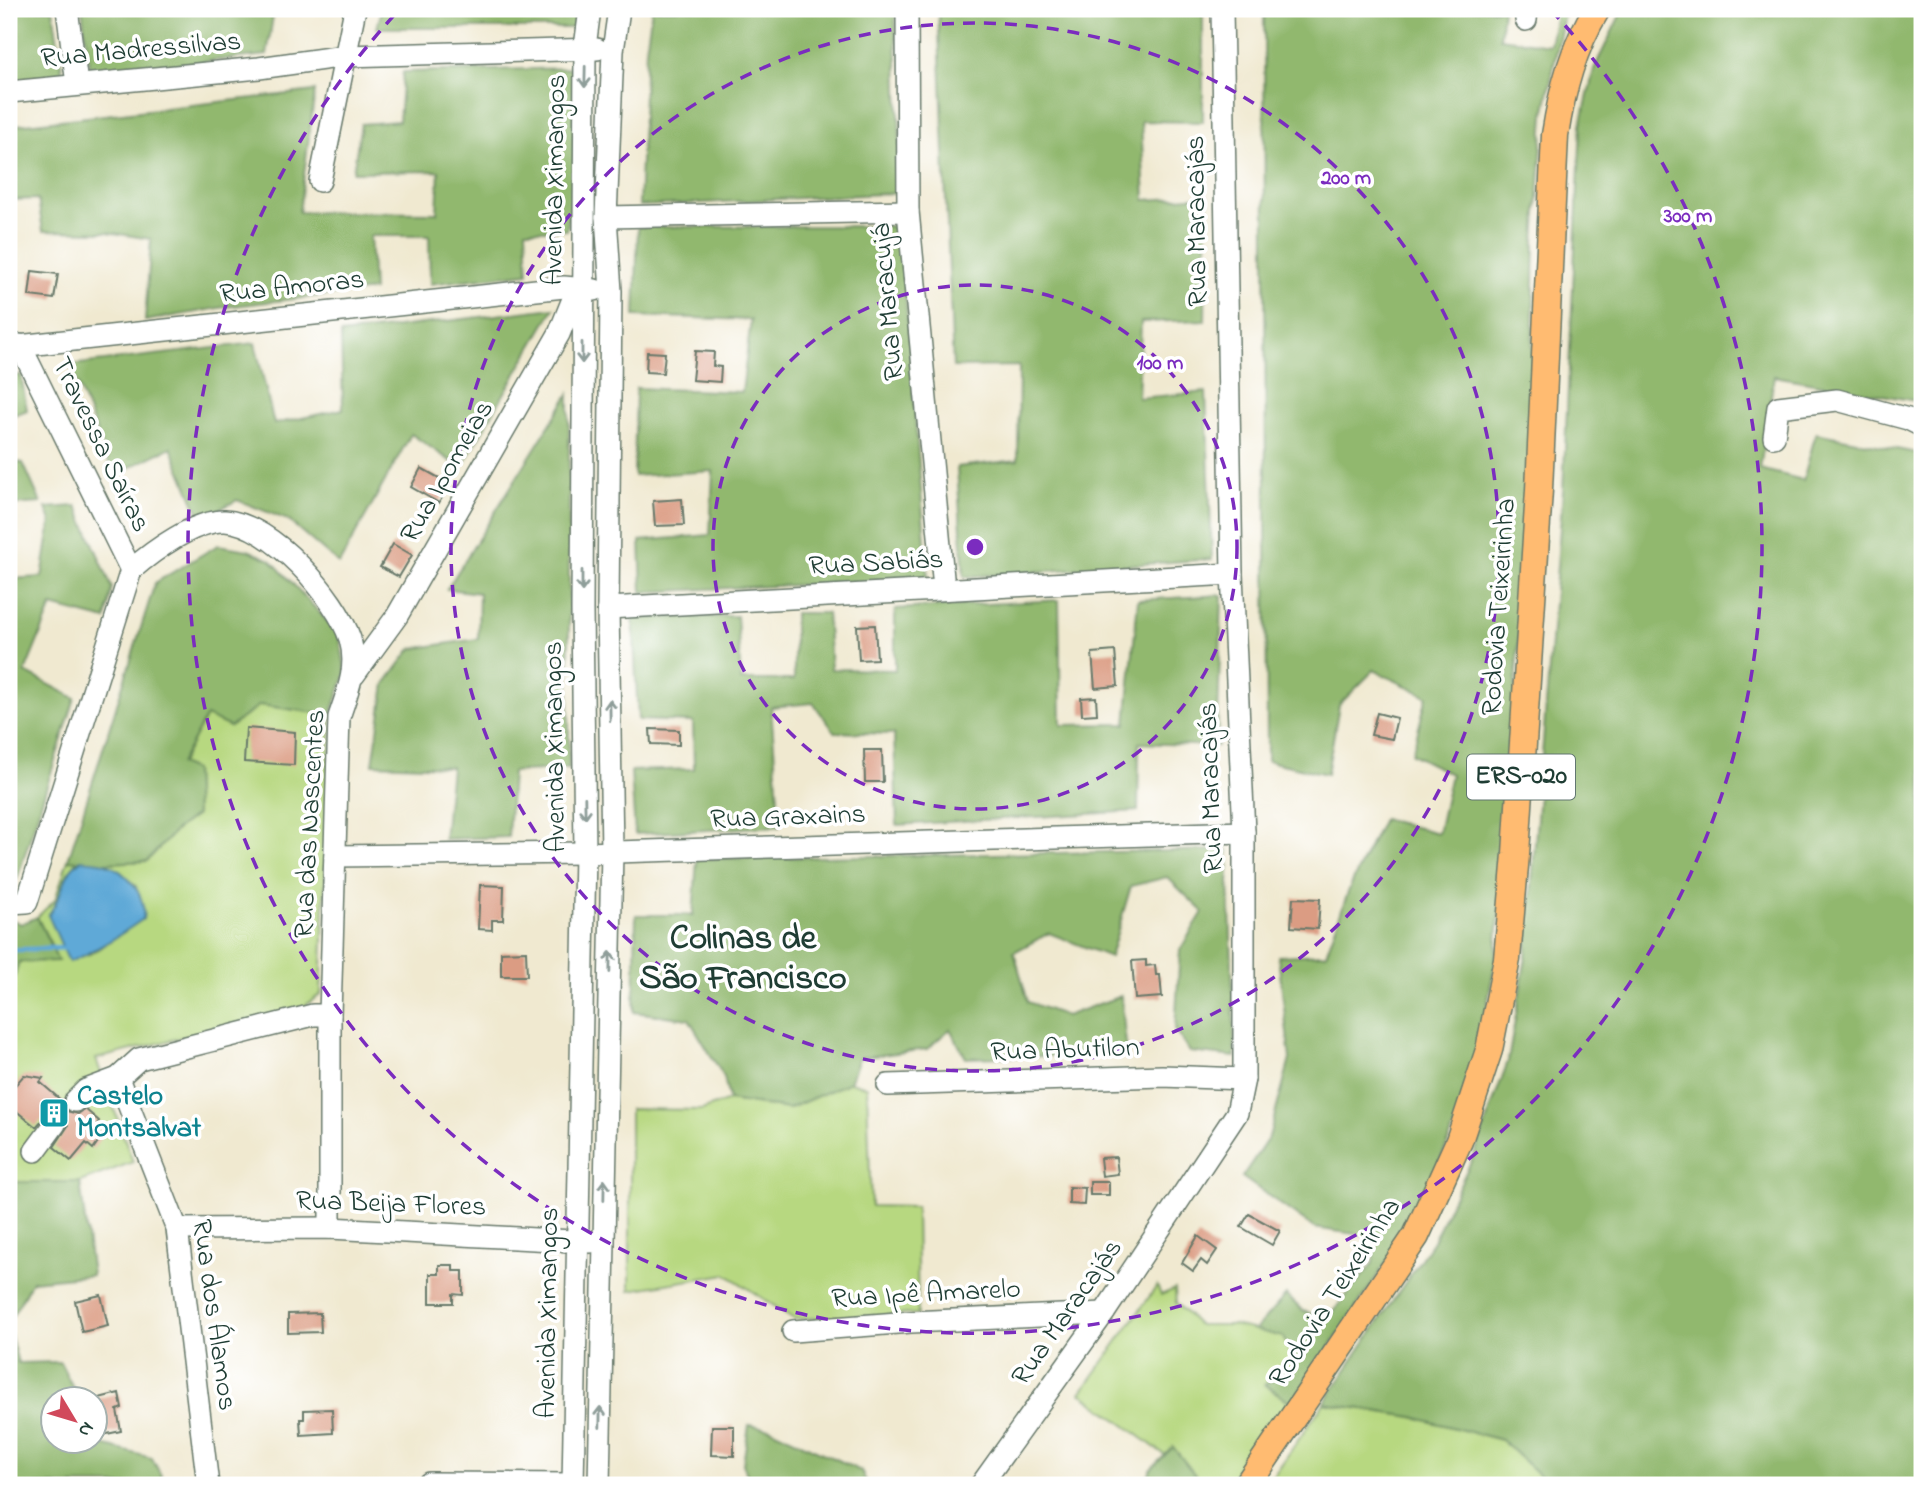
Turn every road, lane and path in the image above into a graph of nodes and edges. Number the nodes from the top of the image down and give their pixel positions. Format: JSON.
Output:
{"nodes":[{"id":1,"x":67,"y":9,"type":"edge"},
{"id":2,"x":355,"y":9,"type":"edge"},
{"id":3,"x":590,"y":9,"type":"edge"},
{"id":4,"x":619,"y":9,"type":"edge"},
{"id":5,"x":907,"y":9,"type":"edge"},
{"id":6,"x":1222,"y":9,"type":"edge"},
{"id":7,"x":1597,"y":9,"type":"edge"},
{"id":8,"x":585,"y":47,"type":"junction"},
{"id":9,"x":613,"y":51,"type":"junction"},
{"id":10,"x":345,"y":56,"type":"junction"},
{"id":11,"x":77,"y":84,"type":"junction"},
{"id":12,"x":9,"y":92,"type":"edge"},
{"id":13,"x":320,"y":181,"type":"dead end"},
{"id":14,"x":908,"y":211,"type":"junction"},
{"id":15,"x":606,"y":217,"type":"junction"},
{"id":16,"x":580,"y":289,"type":"junction"},
{"id":17,"x":611,"y":290,"type":"junction"},
{"id":18,"x":14,"y":346,"type":"edge"},
{"id":19,"x":1922,"y":426,"type":"edge"},
{"id":20,"x":1774,"y":437,"type":"dead end"},
{"id":21,"x":131,"y":570,"type":"junction"},
{"id":22,"x":1231,"y":574,"type":"junction"},
{"id":23,"x":944,"y":589,"type":"junction"},
{"id":24,"x":608,"y":608,"type":"junction"},
{"id":25,"x":354,"y":675,"type":"junction"},
{"id":26,"x":1244,"y":832,"type":"junction"},
{"id":27,"x":612,"y":851,"type":"junction"},
{"id":28,"x":585,"y":853,"type":"junction"},
{"id":29,"x":335,"y":856,"type":"junction"},
{"id":30,"x":18,"y":902,"type":"edge"},
{"id":31,"x":330,"y":1015,"type":"junction"},
{"id":32,"x":118,"y":1078,"type":"junction"},
{"id":33,"x":1244,"y":1079,"type":"junction"},
{"id":34,"x":888,"y":1084,"type":"dead end"},
{"id":35,"x":75,"y":1101,"type":"dead end"},
{"id":36,"x":55,"y":1124,"type":"dead end"},
{"id":37,"x":35,"y":1151,"type":"dead end"},
{"id":38,"x":330,"y":1228,"type":"junction"},
{"id":39,"x":177,"y":1229,"type":"junction"},
{"id":40,"x":579,"y":1241,"type":"junction"},
{"id":41,"x":603,"y":1243,"type":"junction"},
{"id":42,"x":1104,"y":1313,"type":"junction"},
{"id":43,"x":793,"y":1331,"type":"dead end"},
{"id":44,"x":429,"y":1483,"type":"dead end"},
{"id":45,"x":208,"y":1485,"type":"edge"},
{"id":46,"x":573,"y":1485,"type":"edge"},
{"id":47,"x":599,"y":1485,"type":"edge"},
{"id":48,"x":981,"y":1485,"type":"edge"},
{"id":49,"x":1247,"y":1485,"type":"edge"}],
"edges":[{"from":1,"to":11,"type":"street"},
{"from":2,"to":10,"type":"street"},
{"from":3,"to":8,"type":"street","name":"Avenida Ximangos"},
{"from":4,"to":9,"type":"street","name":"Avenida Ximangos"},
{"from":5,"to":14,"type":"street","name":"Rua Maracujá"},
{"from":6,"to":22,"type":"street","name":"Rua Maracajás"},
{"from":7,"to":49,"type":"main road","name":"Rodovia Teixeirinha","number":"ERS-020"},
{"from":8,"to":9,"type":"street","name":"Rua Madressilvas"},
{"from":8,"to":10,"type":"street","name":"Rua Madressilvas"},
{"from":8,"to":16,"type":"street","name":"Avenida Ximangos","one_way":true},
{"from":9,"to":15,"type":"street","name":"Avenida Ximangos"},
{"from":10,"to":11,"type":"street","name":"Rua Madressilvas"},
{"from":10,"to":13,"type":"street"},
{"from":11,"to":12,"type":"street","name":"Rua Madressilvas"},
{"from":14,"to":15,"type":"street"},
{"from":14,"to":23,"type":"street","name":"Rua Maracujá"},
{"from":15,"to":17,"type":"street","name":"Avenida Ximangos"},
{"from":16,"to":17,"type":"street","name":"Rua Amoras"},
{"from":16,"to":18,"type":"street","name":"Rua Amoras"},
{"from":16,"to":25,"type":"street","name":"Rua Ipomeias"},
{"from":16,"to":28,"type":"street","name":"Avenida Ximangos","one_way":true},
{"from":17,"to":24,"type":"street","name":"Avenida Ximangos"},
{"from":18,"to":21,"type":"street","name":"Travessa Saíras"},
{"from":19,"to":20,"type":"street"},
{"from":21,"to":25,"type":"street","name":"Rua das Nascentes"},
{"from":21,"to":30,"type":"street"},
{"from":22,"to":23,"type":"street","name":"Rua Sabiás"},
{"from":22,"to":26,"type":"street","name":"Rua Maracajás"},
{"from":23,"to":24,"type":"street","name":"Rua Sabiás"},
{"from":27,"to":24,"type":"street","name":"Avenida Ximangos","one_way":true},
{"from":25,"to":29,"type":"street","name":"Rua das Nascentes"},
{"from":26,"to":27,"type":"street","name":"Rua Graxains"},
{"from":26,"to":33,"type":"street","name":"Rua Maracajás"},
{"from":27,"to":28,"type":"street","name":"Rua Graxains"},
{"from":41,"to":27,"type":"street","name":"Avenida Ximangos","one_way":true},
{"from":28,"to":29,"type":"street","name":"Rua Graxains"},
{"from":28,"to":40,"type":"street","name":"Avenida Ximangos"},
{"from":29,"to":31,"type":"street","name":"Rua das Nascentes"},
{"from":31,"to":32,"type":"street"},
{"from":31,"to":38,"type":"street","name":"Rua das Nascentes"},
{"from":32,"to":35,"type":"street"},
{"from":32,"to":39,"type":"street","name":"Rua dos Álamos"},
{"from":33,"to":34,"type":"street","name":"Rua Abutilon"},
{"from":33,"to":42,"type":"street","name":"Rua Maracajás"},
{"from":36,"to":37,"type":"street"},
{"from":38,"to":39,"type":"street","name":"Rua Beija Flores"},
{"from":38,"to":40,"type":"street","name":"Rua Beija Flores"},
{"from":39,"to":45,"type":"street","name":"Rua dos Álamos"},
{"from":40,"to":41,"type":"street","name":"Rua Beija Flores"},
{"from":40,"to":46,"type":"street","name":"Avenida Ximangos"},
{"from":47,"to":41,"type":"street","name":"Avenida Ximangos","one_way":true},
{"from":42,"to":43,"type":"street","name":"Rua Ipê Amarelo"},
{"from":42,"to":48,"type":"street","name":"Rua Maracajás"},
{"from":44,"to":46,"type":"street"}]}
